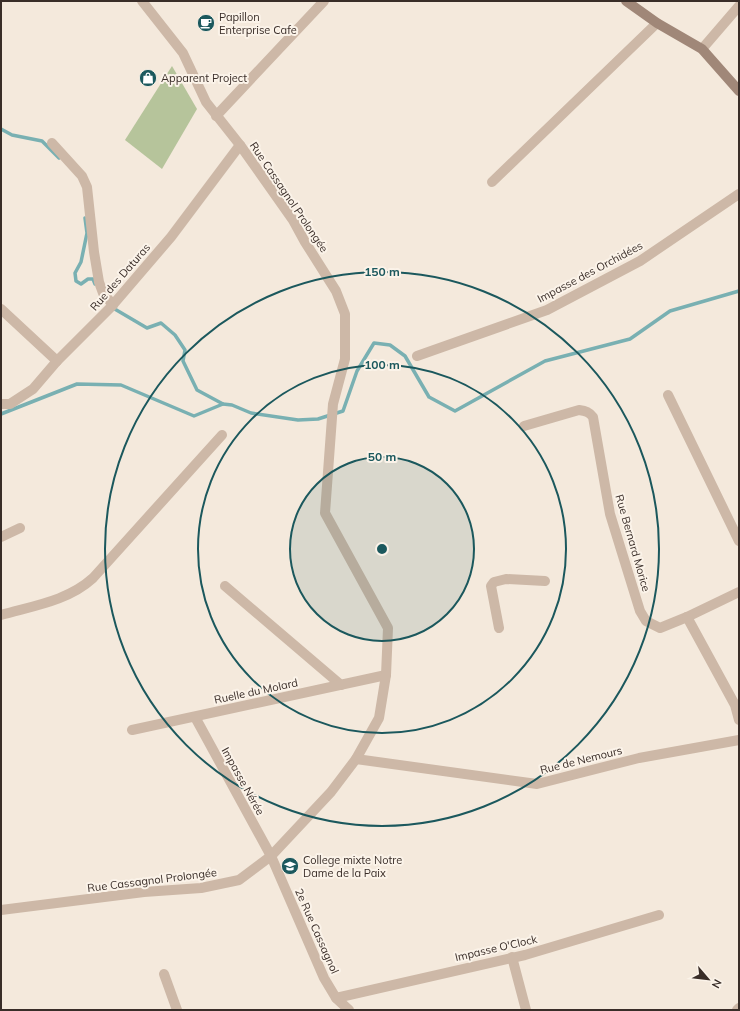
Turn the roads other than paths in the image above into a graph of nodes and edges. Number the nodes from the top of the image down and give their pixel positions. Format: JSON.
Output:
{"nodes":[{"id":1,"x":142,"y":1,"type":"edge"},
{"id":2,"x":324,"y":1,"type":"edge"},
{"id":3,"x":629,"y":2,"type":"edge"},
{"id":4,"x":739,"y":6,"type":"edge"},
{"id":5,"x":657,"y":24,"type":"junction"},
{"id":6,"x":702,"y":48,"type":"junction"},
{"id":7,"x":739,"y":92,"type":"edge"},
{"id":8,"x":216,"y":116,"type":"junction"},
{"id":9,"x":52,"y":143,"type":"dead end"},
{"id":10,"x":240,"y":145,"type":"junction"},
{"id":11,"x":492,"y":182,"type":"dead end"},
{"id":12,"x":739,"y":194,"type":"edge"},
{"id":13,"x":113,"y":305,"type":"junction"},
{"id":14,"x":1,"y":309,"type":"edge"},
{"id":15,"x":417,"y":356,"type":"dead end"},
{"id":16,"x":57,"y":361,"type":"junction"},
{"id":17,"x":668,"y":395,"type":"dead end"},
{"id":18,"x":1,"y":404,"type":"edge"},
{"id":19,"x":524,"y":426,"type":"dead end"},
{"id":20,"x":222,"y":435,"type":"dead end"},
{"id":21,"x":20,"y":528,"type":"dead end"},
{"id":22,"x":1,"y":537,"type":"edge"},
{"id":23,"x":739,"y":540,"type":"edge"},
{"id":24,"x":545,"y":581,"type":"dead end"},
{"id":25,"x":225,"y":586,"type":"dead end"},
{"id":26,"x":739,"y":592,"type":"edge"},
{"id":27,"x":1,"y":615,"type":"edge"},
{"id":28,"x":687,"y":617,"type":"junction"},
{"id":29,"x":499,"y":628,"type":"dead end"},
{"id":30,"x":386,"y":675,"type":"junction"},
{"id":31,"x":341,"y":685,"type":"junction"},
{"id":32,"x":195,"y":717,"type":"junction"},
{"id":33,"x":739,"y":720,"type":"edge"},
{"id":34,"x":132,"y":730,"type":"dead end"},
{"id":35,"x":739,"y":740,"type":"edge"},
{"id":36,"x":356,"y":759,"type":"junction"},
{"id":37,"x":271,"y":856,"type":"junction"},
{"id":38,"x":1,"y":910,"type":"edge"},
{"id":39,"x":660,"y":915,"type":"dead end"},
{"id":40,"x":512,"y":957,"type":"junction"},
{"id":41,"x":164,"y":974,"type":"dead end"},
{"id":42,"x":336,"y":998,"type":"junction"},
{"id":43,"x":739,"y":1008,"type":"edge"},
{"id":44,"x":177,"y":1010,"type":"edge"},
{"id":45,"x":349,"y":1010,"type":"edge"},
{"id":46,"x":526,"y":1010,"type":"edge"},
{"id":47,"x":737,"y":1010,"type":"edge"}],
"edges":[{"from":1,"to":8,"type":"street","name":"Rue Cassagnol Prolongée"},
{"from":2,"to":8,"type":"street"},
{"from":3,"to":5,"type":"street"},
{"from":4,"to":6,"type":"street"},
{"from":5,"to":6,"type":"street"},
{"from":5,"to":11,"type":"street"},
{"from":6,"to":7,"type":"street"},
{"from":8,"to":10,"type":"street","name":"Rue Cassagnol Prolongée"},
{"from":9,"to":13,"type":"street"},
{"from":10,"to":13,"type":"street","name":"Rue des Daturas"},
{"from":10,"to":30,"type":"street","name":"Rue Cassagnol Prolongée"},
{"from":12,"to":15,"type":"street","name":"Impasse des Orchidées"},
{"from":13,"to":16,"type":"street","name":"Rue des Daturas"},
{"from":14,"to":16,"type":"street"},
{"from":16,"to":18,"type":"street","name":"Rue des Daturas"},
{"from":17,"to":23,"type":"street"},
{"from":19,"to":28,"type":"street","name":"Rue Bernard Morice"},
{"from":20,"to":27,"type":"street"},
{"from":21,"to":22,"type":"street"},
{"from":24,"to":29,"type":"street"},
{"from":25,"to":31,"type":"street"},
{"from":26,"to":28,"type":"street","name":"Rue Bernard Morice"},
{"from":28,"to":33,"type":"street"},
{"from":30,"to":31,"type":"street","name":"Ruelle du Molard"},
{"from":30,"to":36,"type":"street","name":"Rue Cassagnol Prolongée"},
{"from":31,"to":32,"type":"street","name":"Ruelle du Molard"},
{"from":32,"to":34,"type":"street","name":"Ruelle du Molard"},
{"from":32,"to":37,"type":"street","name":"Impasse Nérée"},
{"from":35,"to":36,"type":"street","name":"Rue de Nemours"},
{"from":36,"to":37,"type":"street","name":"Rue Cassagnol Prolongée"},
{"from":37,"to":38,"type":"street","name":"Rue Cassagnol Prolongée"},
{"from":37,"to":42,"type":"street","name":"2e Rue Cassagnol"},
{"from":39,"to":40,"type":"street","name":"Impasse O'Clock"},
{"from":40,"to":42,"type":"street","name":"Impasse O'Clock"},
{"from":40,"to":46,"type":"street"},
{"from":41,"to":44,"type":"street"},
{"from":42,"to":45,"type":"street","name":"2e Rue Cassagnol"},
{"from":43,"to":47,"type":"street"}]}
